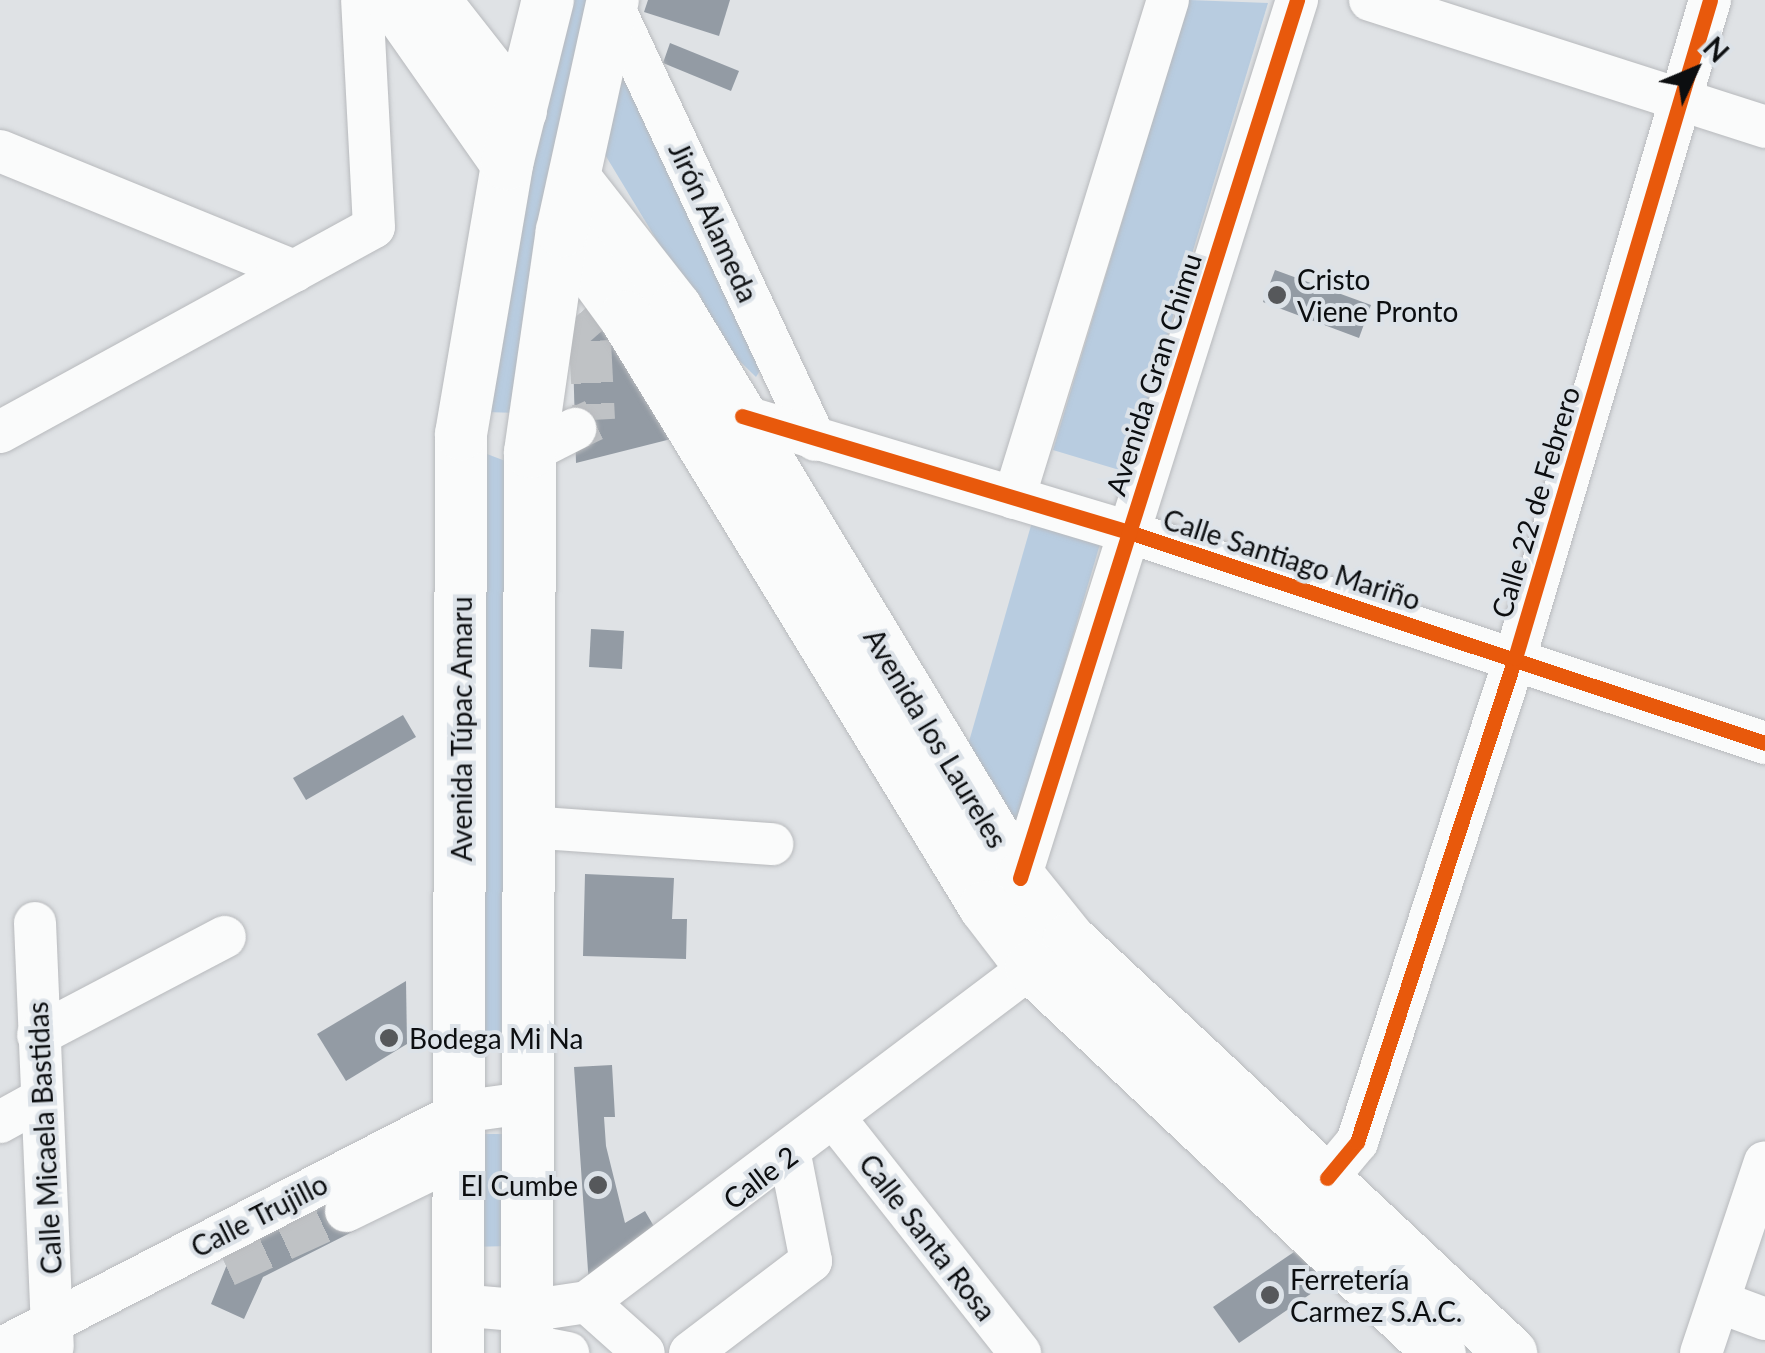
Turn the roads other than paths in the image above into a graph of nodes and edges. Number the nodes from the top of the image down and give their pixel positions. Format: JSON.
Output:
{"nodes":[{"id":1,"x":362,"y":0,"type":"edge"},
{"id":2,"x":392,"y":0,"type":"edge"},
{"id":3,"x":434,"y":0,"type":"edge"},
{"id":4,"x":548,"y":0,"type":"edge"},
{"id":5,"x":1168,"y":0,"type":"edge"},
{"id":6,"x":1297,"y":0,"type":"edge"},
{"id":7,"x":1370,"y":0,"type":"edge"},
{"id":8,"x":1710,"y":0,"type":"edge"},
{"id":9,"x":613,"y":2,"type":"edge"},
{"id":10,"x":1682,"y":100,"type":"junction"},
{"id":11,"x":521,"y":111,"type":"junction"},
{"id":12,"x":1765,"y":127,"type":"edge"},
{"id":13,"x":0,"y":152,"type":"edge"},
{"id":14,"x":507,"y":164,"type":"junction"},
{"id":15,"x":575,"y":179,"type":"junction"},
{"id":16,"x":562,"y":230,"type":"junction"},
{"id":17,"x":294,"y":271,"type":"junction"},
{"id":18,"x":742,"y":416,"type":"junction"},
{"id":19,"x":0,"y":432,"type":"edge"},
{"id":20,"x":461,"y":434,"type":"junction"},
{"id":21,"x":553,"y":440,"type":"junction"},
{"id":22,"x":815,"y":440,"type":"junction"},
{"id":23,"x":1014,"y":498,"type":"junction"},
{"id":24,"x":1129,"y":532,"type":"junction"},
{"id":25,"x":1514,"y":658,"type":"junction"},
{"id":26,"x":1765,"y":743,"type":"edge"},
{"id":27,"x":527,"y":827,"type":"junction"},
{"id":28,"x":772,"y":844,"type":"dead end"},
{"id":29,"x":1020,"y":878,"type":"junction"},
{"id":30,"x":35,"y":923,"type":"dead end"},
{"id":31,"x":225,"y":937,"type":"dead end"},
{"id":32,"x":1031,"y":967,"type":"junction"},
{"id":33,"x":38,"y":1035,"type":"junction"},
{"id":34,"x":40,"y":1100,"type":"junction"},
{"id":35,"x":526,"y":1103,"type":"junction"},
{"id":36,"x":836,"y":1120,"type":"junction"},
{"id":37,"x":0,"y":1122,"type":"edge"},
{"id":38,"x":459,"y":1134,"type":"junction"},
{"id":39,"x":790,"y":1155,"type":"junction"},
{"id":40,"x":364,"y":1161,"type":"junction"},
{"id":41,"x":1765,"y":1162,"type":"edge"},
{"id":42,"x":1327,"y":1178,"type":"junction"},
{"id":43,"x":184,"y":1254,"type":"junction"},
{"id":44,"x":226,"y":1266,"type":"tunnel mouth"},
{"id":45,"x":588,"y":1302,"type":"junction"},
{"id":46,"x":1722,"y":1303,"type":"junction"},
{"id":47,"x":1765,"y":1319,"type":"edge"},
{"id":48,"x":458,"y":1329,"type":"edge"},
{"id":49,"x":53,"y":1337,"type":"edge"},
{"id":50,"x":537,"y":1340,"type":"edge"},
{"id":51,"x":0,"y":1349,"type":"edge"},
{"id":52,"x":644,"y":1353,"type":"edge"},
{"id":53,"x":690,"y":1353,"type":"edge"},
{"id":54,"x":1020,"y":1353,"type":"edge"},
{"id":55,"x":1440,"y":1353,"type":"edge"},
{"id":56,"x":1512,"y":1353,"type":"edge"},
{"id":57,"x":1700,"y":1353,"type":"edge"}],
"edges":[{"from":1,"to":17,"type":"street"},
{"from":2,"to":14,"type":"main road"},
{"from":3,"to":11,"type":"main road"},
{"from":4,"to":11,"type":"main road","name":"Avenida Túpac Amaru"},
{"from":5,"to":23,"type":"street"},
{"from":6,"to":24,"type":"street","name":"Avenida Gran Chimu"},
{"from":7,"to":10,"type":"street"},
{"from":8,"to":10,"type":"street","name":"Calle 22 de Febrero"},
{"from":9,"to":15,"type":"main road"},
{"from":9,"to":22,"type":"street","name":"Jirón Alameda"},
{"from":10,"to":12,"type":"street"},
{"from":10,"to":25,"type":"street","name":"Calle 22 de Febrero"},
{"from":11,"to":14,"type":"main road","name":"Avenida Túpac Amaru"},
{"from":13,"to":17,"type":"street"},
{"from":14,"to":20,"type":"main road","name":"Avenida Túpac Amaru"},
{"from":15,"to":16,"type":"main road"},
{"from":15,"to":18,"type":"main road","name":"Avenida los Laureles"},
{"from":16,"to":21,"type":"main road"},
{"from":16,"to":32,"type":"main road","name":"Avenida los Laureles"},
{"from":17,"to":19,"type":"street"},
{"from":18,"to":22,"type":"street","name":"Calle Santiago Mariño"},
{"from":18,"to":29,"type":"main road","name":"Avenida los Laureles"},
{"from":20,"to":21,"type":"main road"},
{"from":20,"to":38,"type":"main road","name":"Avenida Túpac Amaru"},
{"from":21,"to":27,"type":"main road"},
{"from":22,"to":23,"type":"street","name":"Calle Santiago Mariño"},
{"from":23,"to":24,"type":"street","name":"Calle Santiago Mariño"},
{"from":24,"to":25,"type":"street","name":"Calle Santiago Mariño"},
{"from":24,"to":29,"type":"street","name":"Avenida Gran Chimu"},
{"from":25,"to":26,"type":"street","name":"Calle Santiago Mariño"},
{"from":25,"to":42,"type":"street","name":"Calle 22 de Febrero"},
{"from":27,"to":28,"type":"street"},
{"from":27,"to":35,"type":"main road"},
{"from":29,"to":42,"type":"main road","name":"Avenida los Laureles"},
{"from":30,"to":33,"type":"street","name":"Calle Micaela Bastidas"},
{"from":31,"to":33,"type":"street"},
{"from":32,"to":36,"type":"street","name":"Calle 2"},
{"from":32,"to":55,"type":"main road","name":"Avenida los Laureles"},
{"from":33,"to":34,"type":"street","name":"Calle Micaela Bastidas"},
{"from":34,"to":37,"type":"street"},
{"from":34,"to":49,"type":"street","name":"Calle Micaela Bastidas"},
{"from":35,"to":38,"type":"street","name":"Calle Trujillo"},
{"from":35,"to":50,"type":"main road"},
{"from":36,"to":39,"type":"street","name":"Calle 2"},
{"from":36,"to":54,"type":"street","name":"Calle Santa Rosa"},
{"from":38,"to":40,"type":"street","name":"Calle Trujillo"},
{"from":38,"to":40,"type":"street"},
{"from":38,"to":48,"type":"main road","name":"Avenida Túpac Amaru"},
{"from":39,"to":45,"type":"street","name":"Calle 2"},
{"from":39,"to":53,"type":"street"},
{"from":40,"to":43,"type":"street","name":"Calle Trujillo"},
{"from":41,"to":46,"type":"street"},
{"from":42,"to":56,"type":"main road","name":"Avenida los Laureles"},
{"from":43,"to":44,"type":"street"},
{"from":43,"to":49,"type":"street","name":"Calle Trujillo"},
{"from":45,"to":50,"type":"street","name":"Calle 2"},
{"from":45,"to":52,"type":"street"},
{"from":46,"to":47,"type":"street"},
{"from":46,"to":57,"type":"street"},
{"from":48,"to":50,"type":"street","name":"Calle 2"},
{"from":49,"to":51,"type":"street","name":"Calle Trujillo"}]}
